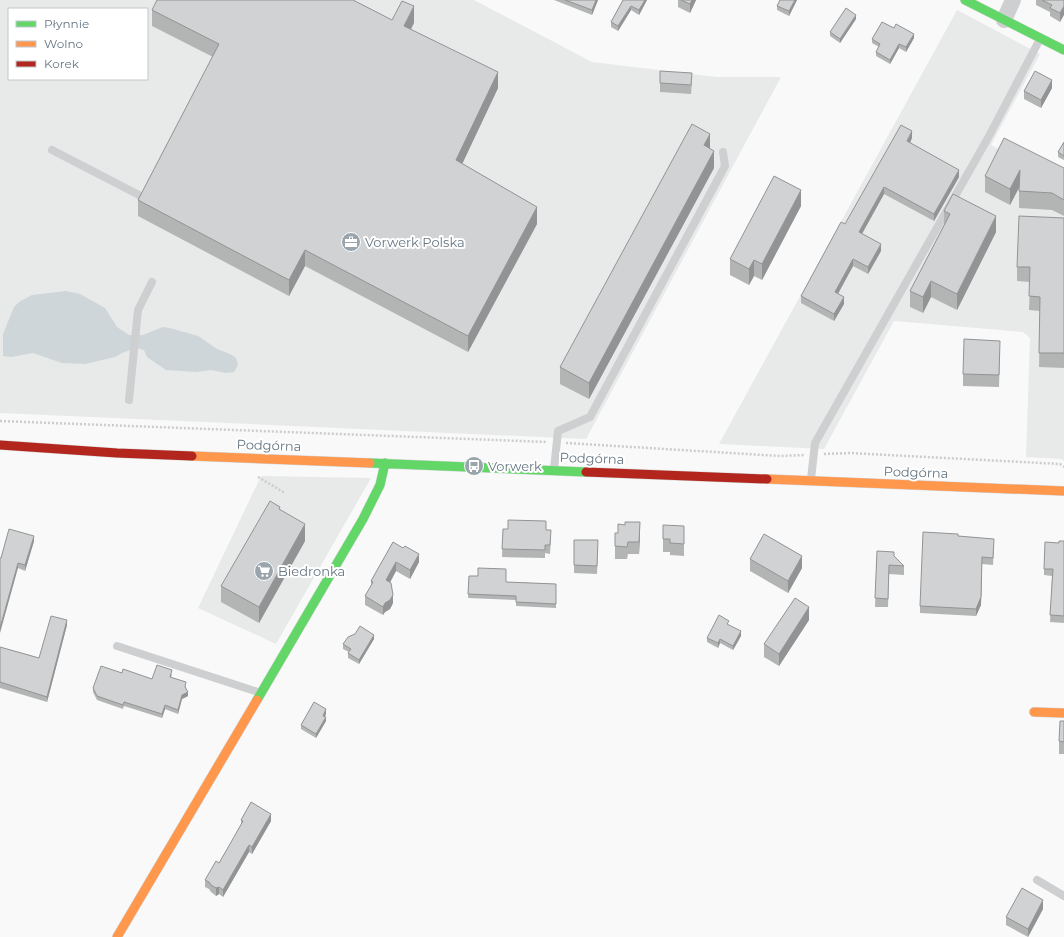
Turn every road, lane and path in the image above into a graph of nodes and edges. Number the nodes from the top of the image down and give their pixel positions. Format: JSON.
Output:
{"nodes":[{"id":1,"x":965,"y":0,"type":"edge"},
{"id":2,"x":1013,"y":0,"type":"edge"},
{"id":3,"x":1004,"y":20,"type":"junction"},
{"id":4,"x":1040,"y":38,"type":"junction"},
{"id":5,"x":1064,"y":50,"type":"edge"},
{"id":6,"x":52,"y":150,"type":"dead end"},
{"id":7,"x":723,"y":152,"type":"dead end"},
{"id":8,"x":139,"y":195,"type":"edge"},
{"id":9,"x":152,"y":282,"type":"dead end"},
{"id":10,"x":130,"y":400,"type":"dead end"},
{"id":11,"x":0,"y":421,"type":"edge"},
{"id":12,"x":557,"y":442,"type":"junction"},
{"id":13,"x":0,"y":445,"type":"edge"},
{"id":14,"x":814,"y":454,"type":"junction"},
{"id":15,"x":385,"y":463,"type":"junction"},
{"id":16,"x":1064,"y":467,"type":"edge"},
{"id":17,"x":554,"y":470,"type":"junction"},
{"id":18,"x":811,"y":480,"type":"junction"},
{"id":19,"x":1064,"y":491,"type":"edge"},
{"id":20,"x":117,"y":646,"type":"dead end"},
{"id":21,"x":261,"y":693,"type":"junction"},
{"id":22,"x":1034,"y":712,"type":"dead end"},
{"id":23,"x":1064,"y":713,"type":"edge"},
{"id":24,"x":1037,"y":880,"type":"dead end"},
{"id":25,"x":1064,"y":896,"type":"edge"},
{"id":26,"x":117,"y":937,"type":"edge"}],
"edges":[{"from":1,"to":3,"type":"main road"},
{"from":2,"to":3,"type":"street"},
{"from":3,"to":4,"type":"main road"},
{"from":4,"to":5,"type":"main road"},
{"from":4,"to":14,"type":"lane"},
{"from":6,"to":8,"type":"lane"},
{"from":7,"to":12,"type":"lane"},
{"from":9,"to":10,"type":"lane"},
{"from":11,"to":12,"type":"path"},
{"from":12,"to":14,"type":"path"},
{"from":12,"to":17,"type":"lane"},
{"from":13,"to":15,"type":"main road","name":"Podgórna"},
{"from":14,"to":16,"type":"path"},
{"from":14,"to":18,"type":"lane"},
{"from":15,"to":17,"type":"main road","name":"Podgórna"},
{"from":15,"to":21,"type":"main road"},
{"from":17,"to":18,"type":"main road","name":"Podgórna"},
{"from":18,"to":19,"type":"main road","name":"Podgórna"},
{"from":20,"to":21,"type":"lane"},
{"from":21,"to":26,"type":"main road"},
{"from":22,"to":23,"type":"main road"},
{"from":24,"to":25,"type":"lane"}]}
